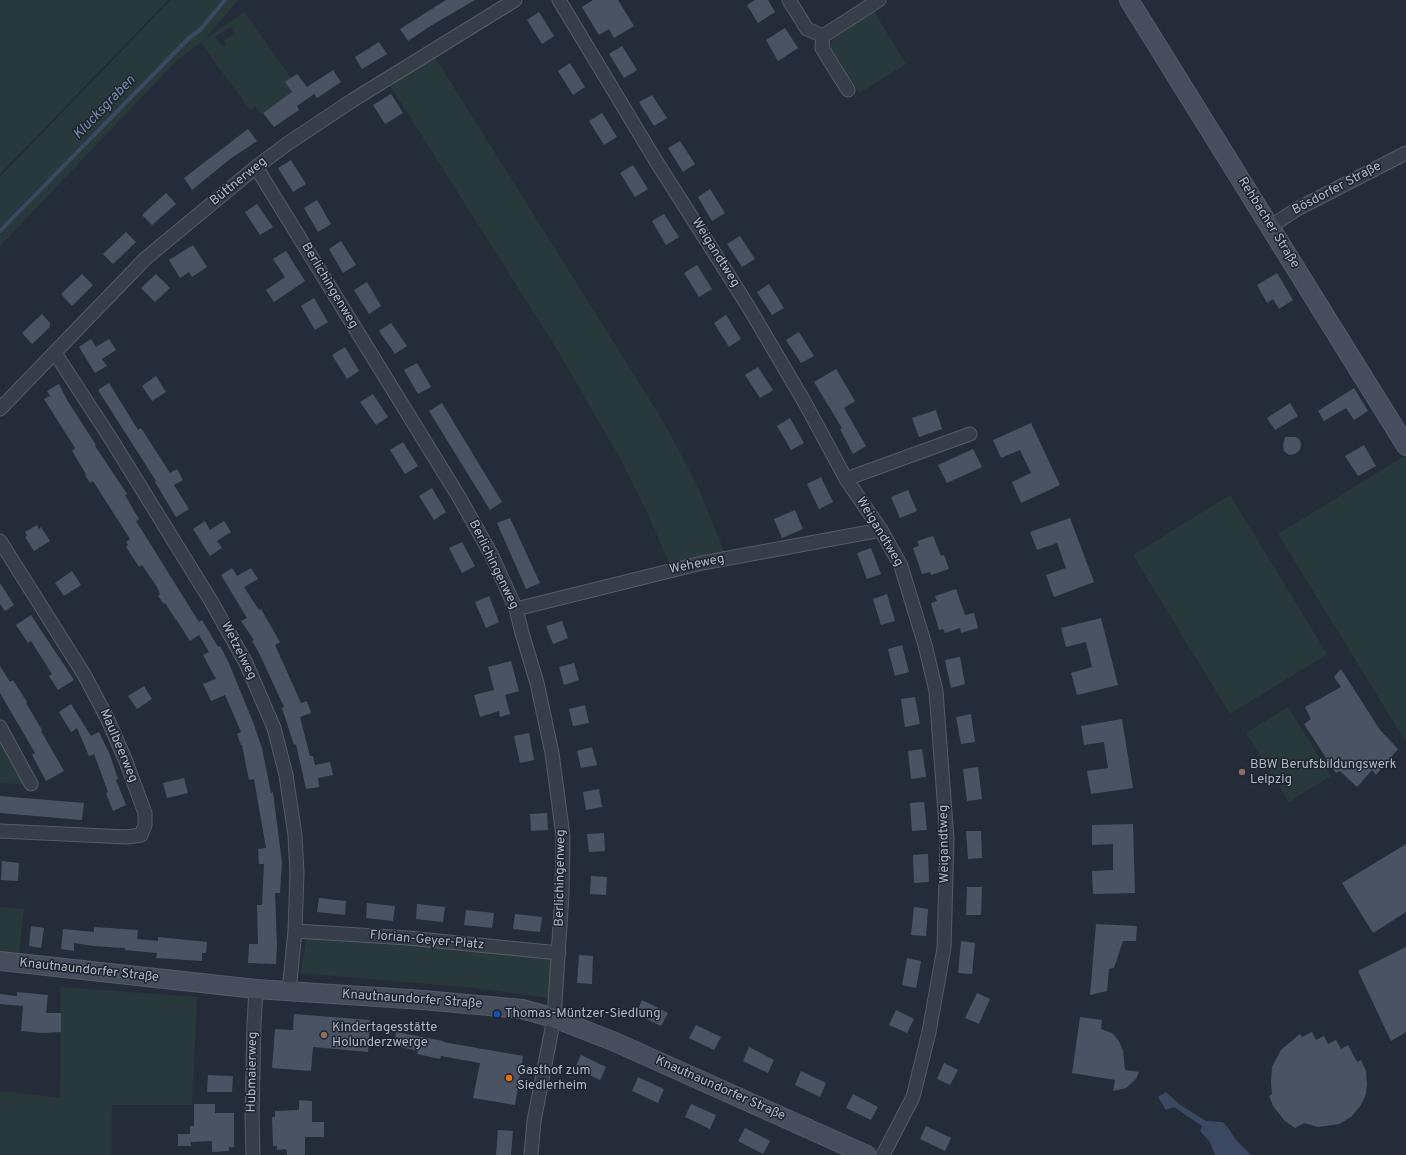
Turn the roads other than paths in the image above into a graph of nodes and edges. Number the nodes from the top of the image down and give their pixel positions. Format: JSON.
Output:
{"nodes":[{"id":1,"x":515,"y":0,"type":"edge"},
{"id":2,"x":559,"y":0,"type":"edge"},
{"id":3,"x":789,"y":0,"type":"edge"},
{"id":4,"x":879,"y":0,"type":"edge"},
{"id":5,"x":1130,"y":0,"type":"edge"},
{"id":6,"x":823,"y":36,"type":"junction"},
{"id":7,"x":848,"y":90,"type":"dead end"},
{"id":8,"x":1406,"y":153,"type":"edge"},
{"id":9,"x":256,"y":167,"type":"junction"},
{"id":10,"x":1270,"y":227,"type":"junction"},
{"id":11,"x":56,"y":352,"type":"junction"},
{"id":12,"x":0,"y":409,"type":"edge"},
{"id":13,"x":970,"y":434,"type":"dead end"},
{"id":14,"x":1406,"y":446,"type":"edge"},
{"id":15,"x":846,"y":479,"type":"junction"},
{"id":16,"x":881,"y":530,"type":"junction"},
{"id":17,"x":0,"y":541,"type":"edge"},
{"id":18,"x":516,"y":610,"type":"junction"},
{"id":19,"x":0,"y":727,"type":"edge"},
{"id":20,"x":31,"y":784,"type":"dead end"},
{"id":21,"x":0,"y":831,"type":"edge"},
{"id":22,"x":295,"y":931,"type":"junction"},
{"id":23,"x":559,"y":953,"type":"junction"},
{"id":24,"x":0,"y":961,"type":"edge"},
{"id":25,"x":256,"y":989,"type":"junction"},
{"id":26,"x":289,"y":991,"type":"junction"},
{"id":27,"x":554,"y":1018,"type":"junction"},
{"id":28,"x":253,"y":1155,"type":"edge"},
{"id":29,"x":531,"y":1155,"type":"edge"},
{"id":30,"x":868,"y":1155,"type":"edge"},
{"id":31,"x":883,"y":1155,"type":"edge"}],
"edges":[{"from":1,"to":9,"type":"street","name":"Büttnerweg"},
{"from":2,"to":15,"type":"street","name":"Weigandtweg"},
{"from":3,"to":6,"type":"street"},
{"from":4,"to":6,"type":"street"},
{"from":5,"to":10,"type":"main road","name":"Rehbacher Straße"},
{"from":6,"to":7,"type":"street"},
{"from":8,"to":10,"type":"street","name":"Bösdorfer Straße"},
{"from":9,"to":11,"type":"street","name":"Büttnerweg"},
{"from":9,"to":18,"type":"street","name":"Berlichingenweg"},
{"from":10,"to":14,"type":"main road","name":"Rehbacher Straße"},
{"from":11,"to":12,"type":"street","name":"Büttnerweg"},
{"from":11,"to":22,"type":"street","name":"Wetzelweg"},
{"from":13,"to":15,"type":"street"},
{"from":15,"to":16,"type":"street","name":"Weigandtweg"},
{"from":16,"to":18,"type":"street","name":"Weheweg"},
{"from":16,"to":31,"type":"street","name":"Weigandtweg"},
{"from":17,"to":21,"type":"street","name":"Maulbeerweg"},
{"from":18,"to":23,"type":"street","name":"Berlichingenweg"},
{"from":19,"to":20,"type":"street"},
{"from":22,"to":23,"type":"street","name":"Florian-Geyer-Platz"},
{"from":22,"to":26,"type":"street","name":"Wetzelweg"},
{"from":23,"to":27,"type":"street","name":"Berlichingenweg"},
{"from":24,"to":25,"type":"main road","name":"Knautnaundorfer Straße"},
{"from":25,"to":26,"type":"main road","name":"Knautnaundorfer Straße"},
{"from":25,"to":28,"type":"street","name":"Hubmaierweg"},
{"from":26,"to":27,"type":"main road","name":"Knautnaundorfer Straße"},
{"from":27,"to":29,"type":"street","name":"Berlichingenweg"},
{"from":27,"to":30,"type":"main road","name":"Knautnaundorfer Straße"}]}
